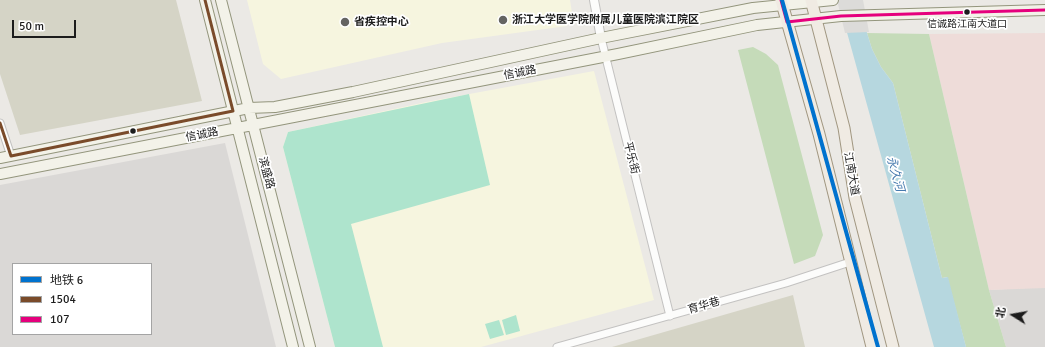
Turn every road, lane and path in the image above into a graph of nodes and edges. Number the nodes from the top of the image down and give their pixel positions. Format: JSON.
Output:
{"nodes":[{"id":1,"x":205,"y":0,"type":"edge"},
{"id":2,"x":221,"y":0,"type":"edge"},
{"id":3,"x":594,"y":0,"type":"edge"},
{"id":4,"x":833,"y":0,"type":"edge"},
{"id":5,"x":811,"y":1,"type":"edge"},
{"id":6,"x":782,"y":2,"type":"edge"},
{"id":7,"x":1045,"y":10,"type":"edge"},
{"id":8,"x":816,"y":18,"type":"junction"},
{"id":9,"x":787,"y":22,"type":"junction"},
{"id":10,"x":601,"y":38,"type":"junction"},
{"id":11,"x":606,"y":56,"type":"junction"},
{"id":12,"x":249,"y":108,"type":"junction"},
{"id":13,"x":233,"y":111,"type":"junction"},
{"id":14,"x":0,"y":123,"type":"edge"},
{"id":15,"x":253,"y":124,"type":"junction"},
{"id":16,"x":238,"y":128,"type":"junction"},
{"id":17,"x":11,"y":156,"type":"junction"},
{"id":18,"x":0,"y":158,"type":"edge"},
{"id":19,"x":0,"y":174,"type":"edge"},
{"id":20,"x":850,"y":262,"type":"junction"},
{"id":21,"x":670,"y":316,"type":"junction"},
{"id":22,"x":294,"y":347,"type":"edge"},
{"id":23,"x":310,"y":347,"type":"edge"},
{"id":24,"x":558,"y":347,"type":"edge"},
{"id":25,"x":872,"y":347,"type":"edge"},
{"id":26,"x":893,"y":347,"type":"edge"}],
"edges":[{"from":1,"to":13,"type":"main road","name":"滨盛路"},
{"from":2,"to":12,"type":"main road","name":"滨盛路"},
{"from":3,"to":10,"type":"street","name":"平乐街"},
{"from":4,"to":5,"type":"main road","name":"信诚路"},
{"from":5,"to":6,"type":"main road","name":"信诚路"},
{"from":5,"to":8,"type":"main road","name":"江南大道"},
{"from":6,"to":9,"type":"main road","name":"江南大道"},
{"from":6,"to":10,"type":"main road","name":"信诚路"},
{"from":7,"to":8,"type":"main road","name":"信诚路"},
{"from":8,"to":9,"type":"main road","name":"信诚路"},
{"from":8,"to":26,"type":"main road","name":"江南大道"},
{"from":9,"to":11,"type":"main road","name":"信诚路"},
{"from":9,"to":20,"type":"main road","name":"江南大道"},
{"from":10,"to":11,"type":"street","name":"平乐街"},
{"from":10,"to":12,"type":"main road","name":"信诚路"},
{"from":11,"to":15,"type":"main road","name":"信诚路"},
{"from":11,"to":21,"type":"street","name":"平乐街"},
{"from":12,"to":13,"type":"main road","name":"信诚路"},
{"from":12,"to":15,"type":"main road","name":"滨盛路"},
{"from":13,"to":16,"type":"main road","name":"滨盛路"},
{"from":13,"to":17,"type":"main road","name":"信诚路"},
{"from":14,"to":17,"type":"street"},
{"from":15,"to":16,"type":"main road","name":"信诚路"},
{"from":15,"to":23,"type":"main road","name":"滨盛路"},
{"from":16,"to":19,"type":"main road","name":"信诚路"},
{"from":16,"to":22,"type":"main road","name":"滨盛路"},
{"from":17,"to":18,"type":"main road","name":"信诚路"},
{"from":20,"to":21,"type":"street","name":"育华巷"},
{"from":20,"to":25,"type":"main road","name":"江南大道"},
{"from":21,"to":24,"type":"street","name":"育华巷"}]}
